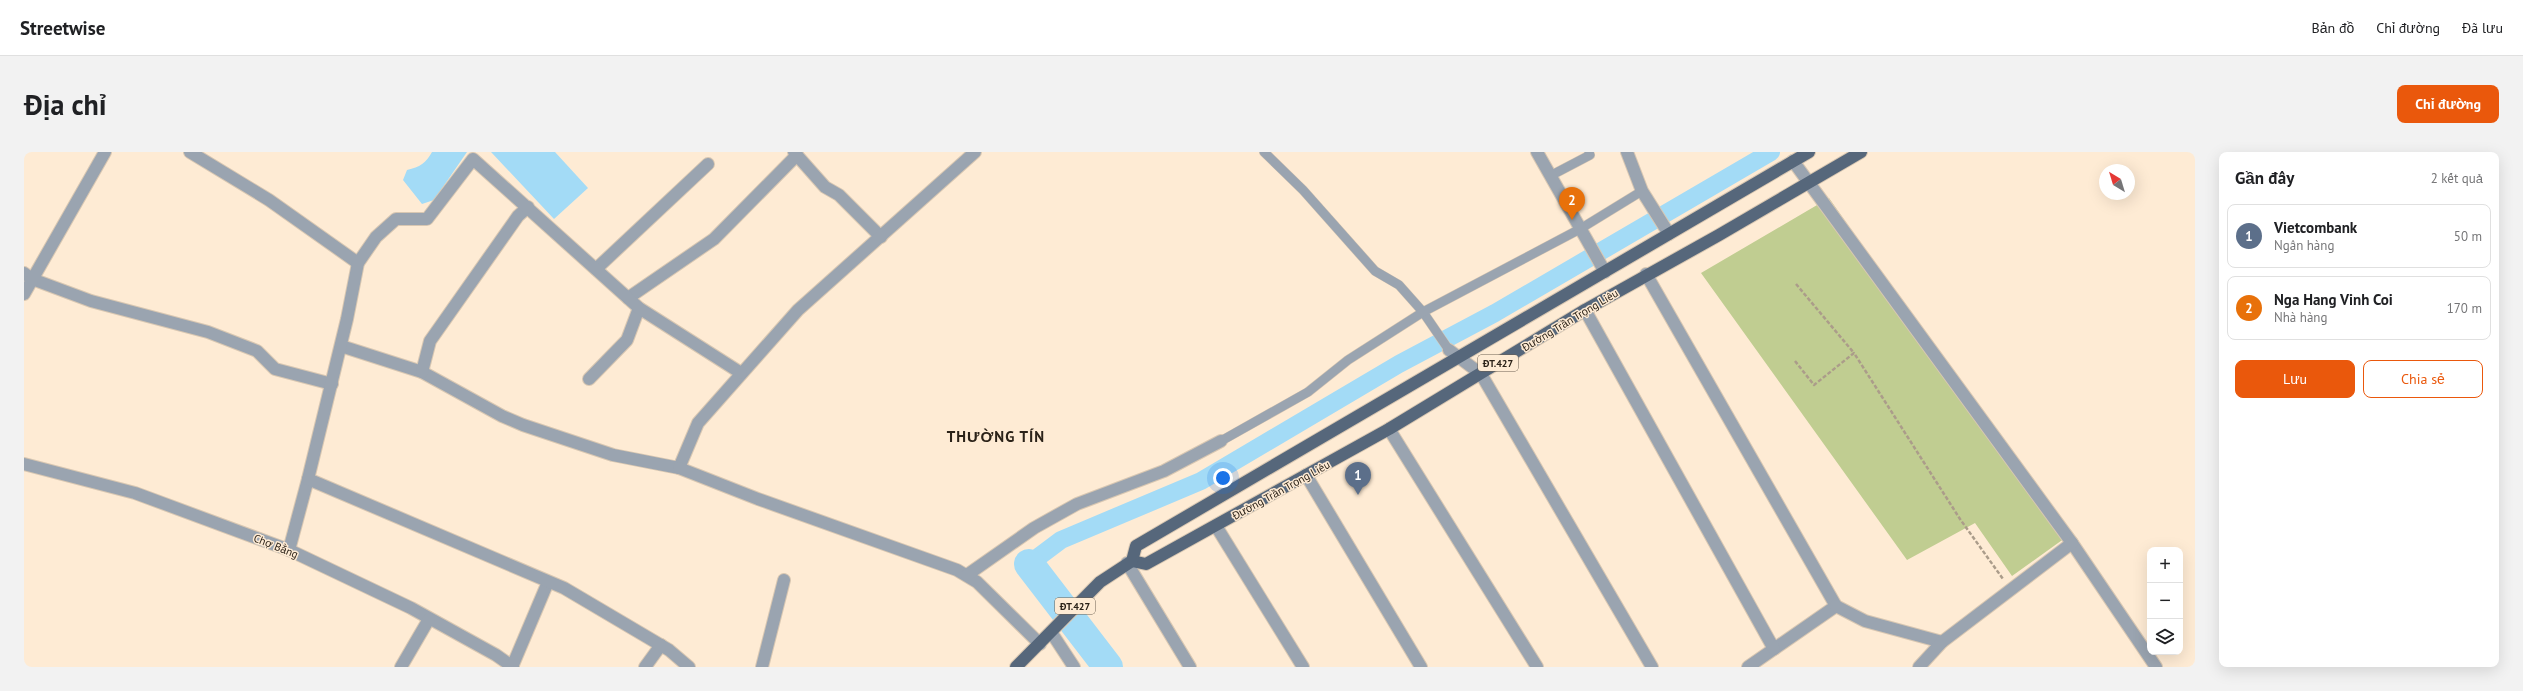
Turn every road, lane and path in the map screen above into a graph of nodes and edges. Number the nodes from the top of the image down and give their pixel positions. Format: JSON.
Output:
{"nodes":[{"id":1,"x":104,"y":152,"type":"edge"},
{"id":2,"x":190,"y":152,"type":"edge"},
{"id":3,"x":975,"y":152,"type":"edge"},
{"id":4,"x":1264,"y":152,"type":"edge"},
{"id":5,"x":1536,"y":152,"type":"edge"},
{"id":6,"x":1588,"y":152,"type":"edge"},
{"id":7,"x":1627,"y":152,"type":"edge"},
{"id":8,"x":1809,"y":152,"type":"edge"},
{"id":9,"x":1862,"y":152,"type":"edge"},
{"id":10,"x":795,"y":154,"type":"edge"},
{"id":11,"x":1793,"y":161,"type":"junction"},
{"id":12,"x":708,"y":164,"type":"dead end"},
{"id":13,"x":1550,"y":176,"type":"junction"},
{"id":14,"x":1811,"y":183,"type":"junction"},
{"id":15,"x":1642,"y":191,"type":"junction"},
{"id":16,"x":528,"y":207,"type":"junction"},
{"id":17,"x":1580,"y":228,"type":"junction"},
{"id":18,"x":1669,"y":234,"type":"junction"},
{"id":19,"x":881,"y":237,"type":"junction"},
{"id":20,"x":358,"y":263,"type":"junction"},
{"id":21,"x":1602,"y":268,"type":"junction"},
{"id":22,"x":596,"y":269,"type":"junction"},
{"id":23,"x":1646,"y":274,"type":"junction"},
{"id":24,"x":28,"y":276,"type":"edge"},
{"id":25,"x":1796,"y":284,"type":"dead end"},
{"id":26,"x":24,"y":294,"type":"edge"},
{"id":27,"x":628,"y":298,"type":"junction"},
{"id":28,"x":639,"y":308,"type":"junction"},
{"id":29,"x":1585,"y":310,"type":"junction"},
{"id":30,"x":1425,"y":314,"type":"junction"},
{"id":31,"x":341,"y":346,"type":"junction"},
{"id":32,"x":1449,"y":350,"type":"joint"},
{"id":33,"x":1854,"y":353,"type":"junction"},
{"id":34,"x":1459,"y":358,"type":"junction"},
{"id":35,"x":1796,"y":361,"type":"dead end"},
{"id":36,"x":422,"y":372,"type":"junction"},
{"id":37,"x":740,"y":373,"type":"junction"},
{"id":38,"x":1481,"y":374,"type":"junction"},
{"id":39,"x":589,"y":379,"type":"dead end"},
{"id":40,"x":332,"y":384,"type":"junction"},
{"id":41,"x":1389,"y":429,"type":"junction"},
{"id":42,"x":1221,"y":441,"type":"joint"},
{"id":43,"x":24,"y":464,"type":"edge"},
{"id":44,"x":679,"y":468,"type":"junction"},
{"id":45,"x":1306,"y":475,"type":"junction"},
{"id":46,"x":308,"y":479,"type":"junction"},
{"id":47,"x":1216,"y":526,"type":"junction"},
{"id":48,"x":2072,"y":544,"type":"junction"},
{"id":49,"x":289,"y":550,"type":"junction"},
{"id":50,"x":1129,"y":562,"type":"junction"},
{"id":51,"x":968,"y":575,"type":"junction"},
{"id":52,"x":784,"y":580,"type":"dead end"},
{"id":53,"x":548,"y":582,"type":"junction"},
{"id":54,"x":2011,"y":590,"type":"junction"},
{"id":55,"x":1836,"y":606,"type":"junction"},
{"id":56,"x":429,"y":619,"type":"junction"},
{"id":57,"x":1051,"y":632,"type":"junction"},
{"id":58,"x":1942,"y":642,"type":"junction"},
{"id":59,"x":1040,"y":644,"type":"junction"},
{"id":60,"x":661,"y":645,"type":"junction"},
{"id":61,"x":1774,"y":649,"type":"junction"},
{"id":62,"x":401,"y":667,"type":"edge"},
{"id":63,"x":512,"y":667,"type":"edge"},
{"id":64,"x":645,"y":667,"type":"edge"},
{"id":65,"x":690,"y":667,"type":"edge"},
{"id":66,"x":762,"y":667,"type":"edge"},
{"id":67,"x":1016,"y":667,"type":"edge"},
{"id":68,"x":1074,"y":667,"type":"edge"},
{"id":69,"x":1190,"y":667,"type":"edge"},
{"id":70,"x":1303,"y":667,"type":"edge"},
{"id":71,"x":1422,"y":667,"type":"edge"},
{"id":72,"x":1537,"y":667,"type":"edge"},
{"id":73,"x":1652,"y":667,"type":"edge"},
{"id":74,"x":1748,"y":667,"type":"edge"},
{"id":75,"x":1919,"y":667,"type":"edge"},
{"id":76,"x":2156,"y":667,"type":"edge"}],
"edges":[{"from":1,"to":24,"type":"street"},
{"from":2,"to":20,"type":"street"},
{"from":3,"to":19,"type":"street"},
{"from":4,"to":30,"type":"lane"},
{"from":5,"to":13,"type":"street"},
{"from":6,"to":13,"type":"lane"},
{"from":7,"to":15,"type":"street"},
{"from":8,"to":11,"type":"main road","name":"Đường Trần Trọng Liêu","number":"ĐT.427"},
{"from":9,"to":14,"type":"main road","name":"Đường Trần Trọng Liêu","number":"ĐT.427"},
{"from":10,"to":19,"type":"street"},
{"from":10,"to":27,"type":"street"},
{"from":11,"to":14,"type":"street"},
{"from":11,"to":18,"type":"main road","name":"Đường Trần Trọng Liêu","number":"ĐT.427"},
{"from":12,"to":22,"type":"street"},
{"from":13,"to":17,"type":"street"},
{"from":14,"to":23,"type":"main road","name":"Đường Trần Trọng Liêu","number":"ĐT.427"},
{"from":14,"to":48,"type":"street"},
{"from":15,"to":17,"type":"lane"},
{"from":15,"to":18,"type":"street"},
{"from":16,"to":20,"type":"street"},
{"from":16,"to":22,"type":"street"},
{"from":16,"to":36,"type":"street"},
{"from":17,"to":21,"type":"street"},
{"from":17,"to":30,"type":"lane"},
{"from":18,"to":21,"type":"main road","name":"Đường Trần Trọng Liêu","number":"ĐT.427"},
{"from":19,"to":37,"type":"street"},
{"from":20,"to":31,"type":"street"},
{"from":21,"to":34,"type":"main road","name":"Đường Trần Trọng Liêu","number":"ĐT.427"},
{"from":22,"to":27,"type":"street"},
{"from":23,"to":29,"type":"main road","name":"Đường Trần Trọng Liêu","number":"ĐT.427"},
{"from":23,"to":55,"type":"street"},
{"from":24,"to":26,"type":"street"},
{"from":24,"to":40,"type":"street"},
{"from":25,"to":33,"type":"path"},
{"from":27,"to":28,"type":"street"},
{"from":28,"to":37,"type":"street"},
{"from":28,"to":39,"type":"street"},
{"from":29,"to":38,"type":"main road","name":"Đường Trần Trọng Liêu","number":"ĐT.427"},
{"from":29,"to":61,"type":"street"},
{"from":30,"to":32,"type":"lane"},
{"from":30,"to":42,"type":"lane"},
{"from":31,"to":36,"type":"street"},
{"from":31,"to":40,"type":"street"},
{"from":32,"to":34,"type":"street"},
{"from":33,"to":35,"type":"path"},
{"from":33,"to":54,"type":"path"},
{"from":34,"to":38,"type":"street"},
{"from":34,"to":50,"type":"main road","name":"Đường Trần Trọng Liêu","number":"ĐT.427"},
{"from":36,"to":44,"type":"street"},
{"from":37,"to":44,"type":"street"},
{"from":38,"to":41,"type":"main road","name":"Đường Trần Trọng Liêu","number":"ĐT.427"},
{"from":38,"to":73,"type":"street"},
{"from":40,"to":46,"type":"street"},
{"from":41,"to":45,"type":"main road","name":"Đường Trần Trọng Liêu","number":"ĐT.427"},
{"from":41,"to":72,"type":"street"},
{"from":42,"to":51,"type":"street"},
{"from":43,"to":49,"type":"street","name":"Chợ Bằng"},
{"from":44,"to":51,"type":"street"},
{"from":45,"to":47,"type":"main road","name":"Đường Trần Trọng Liêu","number":"ĐT.427"},
{"from":45,"to":71,"type":"street"},
{"from":46,"to":49,"type":"street"},
{"from":46,"to":53,"type":"street"},
{"from":47,"to":50,"type":"main road","name":"Đường Trần Trọng Liêu","number":"ĐT.427"},
{"from":47,"to":70,"type":"street"},
{"from":48,"to":54,"type":"street"},
{"from":48,"to":76,"type":"street"},
{"from":49,"to":56,"type":"street","name":"Chợ Bằng"},
{"from":50,"to":57,"type":"main road","number":"ĐT.427"},
{"from":50,"to":69,"type":"street"},
{"from":51,"to":59,"type":"street"},
{"from":52,"to":66,"type":"street"},
{"from":53,"to":60,"type":"street"},
{"from":53,"to":63,"type":"street"},
{"from":54,"to":58,"type":"street"},
{"from":55,"to":58,"type":"street"},
{"from":55,"to":61,"type":"street"},
{"from":56,"to":62,"type":"street"},
{"from":56,"to":63,"type":"street","name":"Chợ Bằng"},
{"from":57,"to":59,"type":"main road","number":"ĐT.427"},
{"from":57,"to":68,"type":"street"},
{"from":58,"to":75,"type":"street"},
{"from":59,"to":67,"type":"main road","number":"ĐT.427"},
{"from":60,"to":64,"type":"street"},
{"from":60,"to":65,"type":"street"},
{"from":61,"to":74,"type":"street"}]}
